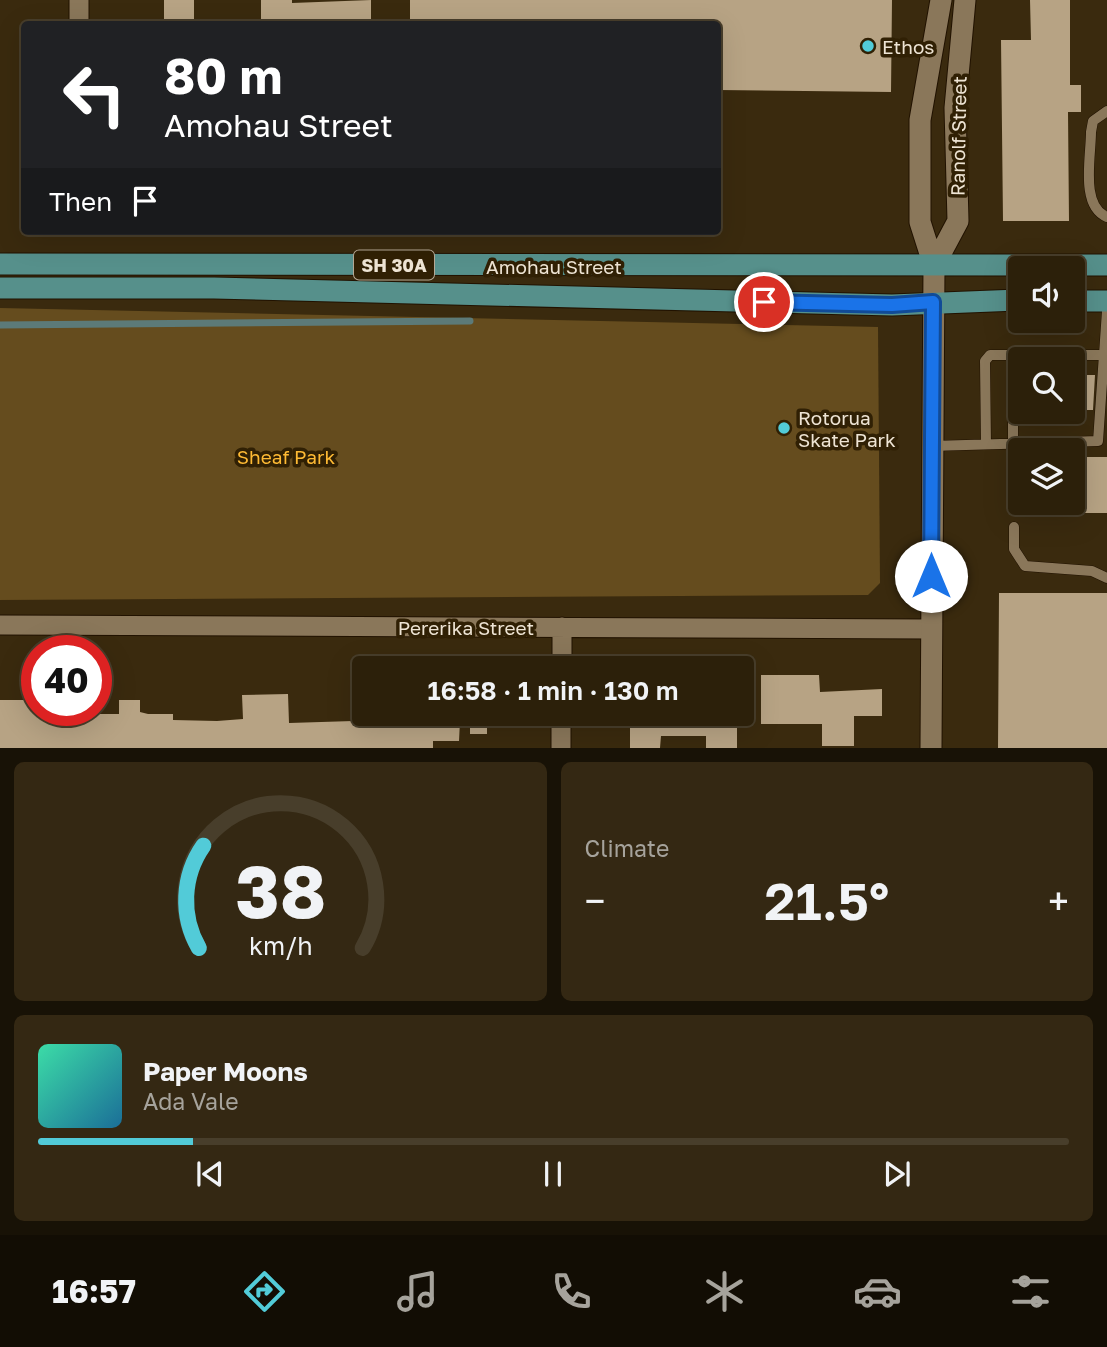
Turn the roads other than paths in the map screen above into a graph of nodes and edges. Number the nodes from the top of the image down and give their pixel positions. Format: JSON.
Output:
{"nodes":[{"id":1,"x":79,"y":0,"type":"edge"},
{"id":2,"x":941,"y":0,"type":"edge"},
{"id":3,"x":965,"y":0,"type":"edge"},
{"id":4,"x":79,"y":21,"type":"edge"},
{"id":5,"x":1107,"y":111,"type":"edge"},
{"id":6,"x":1107,"y":217,"type":"edge"},
{"id":7,"x":0,"y":264,"type":"edge"},
{"id":8,"x":1107,"y":265,"type":"edge"},
{"id":9,"x":667,"y":266,"type":"junction"},
{"id":10,"x":934,"y":266,"type":"junction"},
{"id":11,"x":0,"y":288,"type":"edge"},
{"id":12,"x":1008,"y":300,"type":"edge"},
{"id":13,"x":1085,"y":301,"type":"edge"},
{"id":14,"x":1107,"y":301,"type":"edge"},
{"id":15,"x":667,"y":302,"type":"junction"},
{"id":16,"x":933,"y":302,"type":"junction"},
{"id":17,"x":1107,"y":312,"type":"edge"},
{"id":18,"x":1008,"y":355,"type":"edge"},
{"id":19,"x":1085,"y":355,"type":"edge"},
{"id":20,"x":1104,"y":355,"type":"junction"},
{"id":21,"x":1085,"y":442,"type":"edge"},
{"id":22,"x":1008,"y":443,"type":"edge"},
{"id":23,"x":985,"y":444,"type":"junction"},
{"id":24,"x":931,"y":446,"type":"junction"},
{"id":25,"x":1014,"y":527,"type":"dead end"},
{"id":26,"x":1107,"y":578,"type":"edge"},
{"id":27,"x":0,"y":625,"type":"edge"},
{"id":28,"x":562,"y":627,"type":"junction"},
{"id":29,"x":932,"y":629,"type":"junction"},
{"id":30,"x":562,"y":656,"type":"edge"},
{"id":31,"x":561,"y":726,"type":"edge"},
{"id":32,"x":561,"y":748,"type":"edge"},
{"id":33,"x":931,"y":748,"type":"edge"}],
"edges":[{"from":1,"to":4,"type":"street"},
{"from":2,"to":10,"type":"main road","name":"Ranolf Street"},
{"from":3,"to":10,"type":"main road","name":"Ranolf Street"},
{"from":5,"to":6,"type":"lane"},
{"from":7,"to":9,"type":"main road","name":"Amohau Street","number":"SH 30A"},
{"from":8,"to":10,"type":"main road","name":"Amohau Street","number":"SH 30A"},
{"from":9,"to":10,"type":"main road","name":"Amohau Street","number":"SH 30A"},
{"from":9,"to":15,"type":"main road"},
{"from":10,"to":16,"type":"main road","name":"Ranolf Street"},
{"from":11,"to":15,"type":"main road","name":"Amohau Street","number":"SH 30A"},
{"from":12,"to":16,"type":"main road","name":"Amohau Street","number":"SH 30A"},
{"from":13,"to":14,"type":"main road"},
{"from":15,"to":16,"type":"main road","name":"Amohau Street","number":"SH 30A"},
{"from":16,"to":24,"type":"main road","name":"Ranolf Street"},
{"from":17,"to":20,"type":"lane"},
{"from":18,"to":23,"type":"lane"},
{"from":19,"to":20,"type":"lane"},
{"from":20,"to":21,"type":"lane"},
{"from":22,"to":23,"type":"lane"},
{"from":23,"to":24,"type":"lane"},
{"from":24,"to":29,"type":"main road","name":"Ranolf Street"},
{"from":25,"to":26,"type":"lane"},
{"from":27,"to":28,"type":"street","name":"Pererika Street"},
{"from":28,"to":29,"type":"street","name":"Pererika Street"},
{"from":28,"to":30,"type":"street"},
{"from":29,"to":33,"type":"main road","name":"Ranolf Street"},
{"from":31,"to":32,"type":"street"}]}
